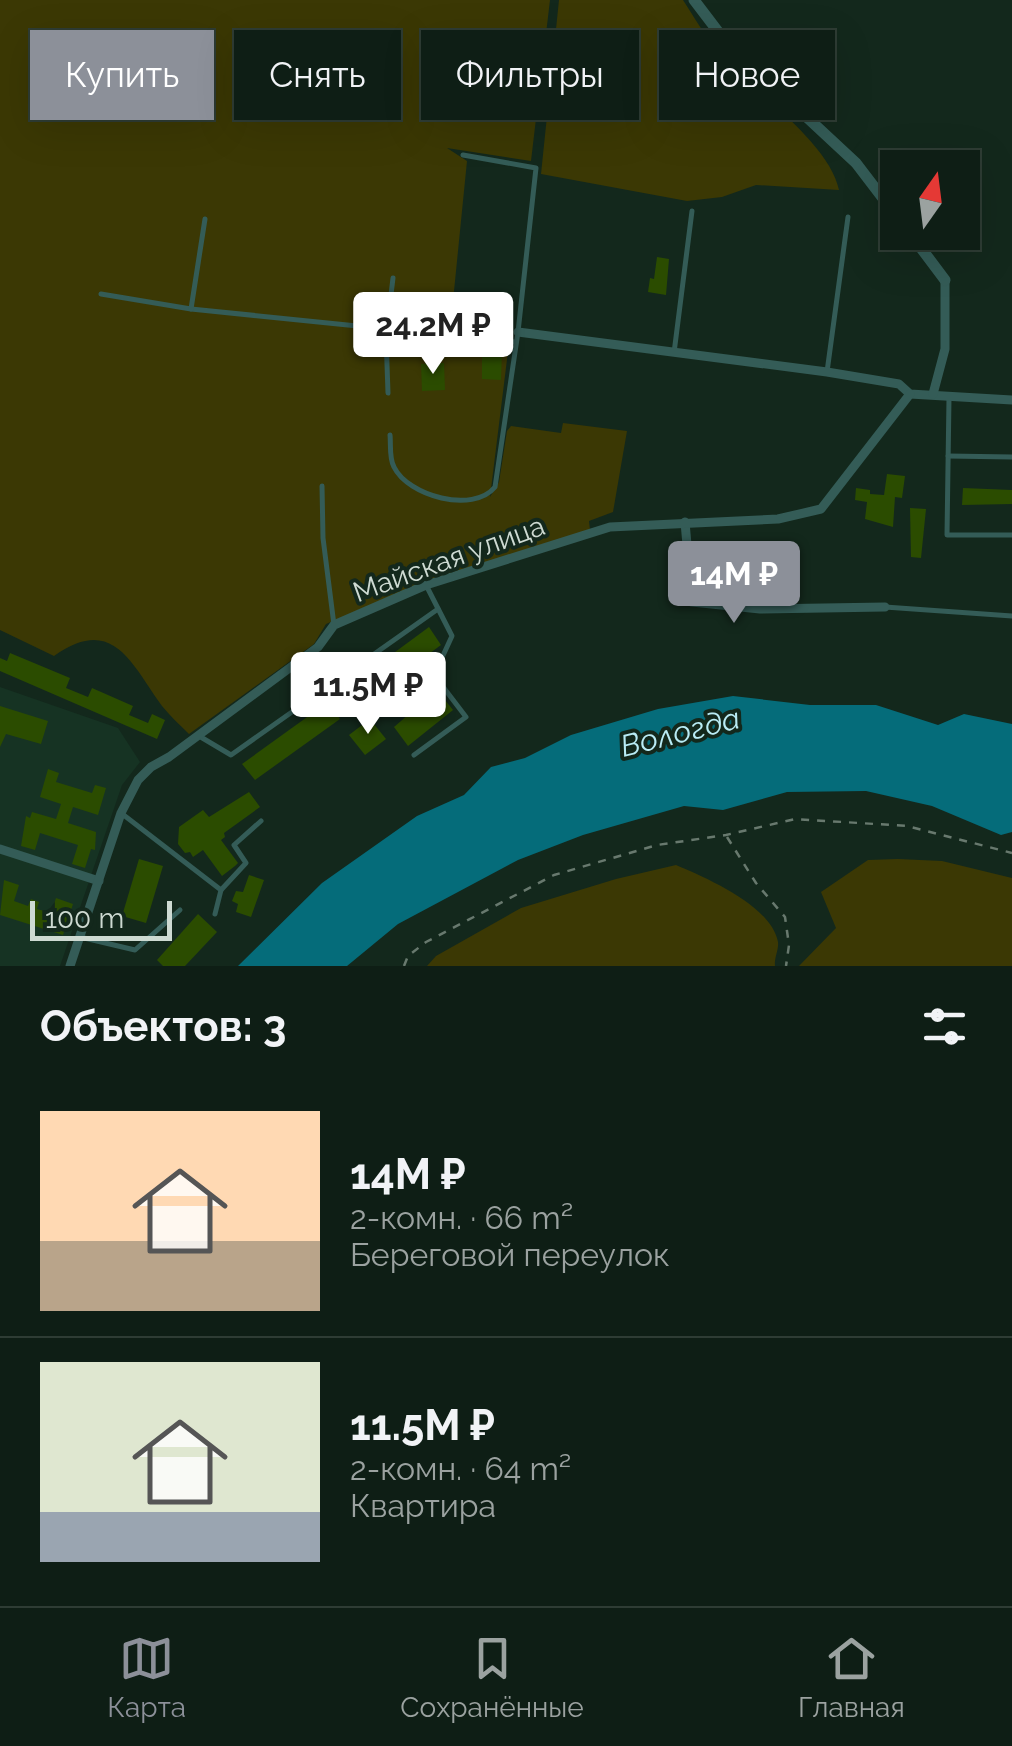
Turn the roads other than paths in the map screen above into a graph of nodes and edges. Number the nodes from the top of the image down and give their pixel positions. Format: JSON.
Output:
{"nodes":[{"id":1,"x":694,"y":0,"type":"edge"},
{"id":2,"x":463,"y":154,"type":"dead end"},
{"id":3,"x":880,"y":194,"type":"edge"},
{"id":4,"x":692,"y":211,"type":"dead end"},
{"id":5,"x":848,"y":217,"type":"dead end"},
{"id":6,"x":205,"y":219,"type":"dead end"},
{"id":7,"x":922,"y":250,"type":"edge"},
{"id":8,"x":394,"y":278,"type":"dead end"},
{"id":9,"x":945,"y":280,"type":"joint"},
{"id":10,"x":101,"y":294,"type":"dead end"},
{"id":11,"x":191,"y":309,"type":"junction"},
{"id":12,"x":387,"y":328,"type":"junction"},
{"id":13,"x":517,"y":337,"type":"junction"},
{"id":14,"x":674,"y":353,"type":"junction"},
{"id":15,"x":827,"y":372,"type":"junction"},
{"id":16,"x":388,"y":393,"type":"dead end"},
{"id":17,"x":910,"y":394,"type":"junction"},
{"id":18,"x":932,"y":394,"type":"junction"},
{"id":19,"x":950,"y":395,"type":"junction"},
{"id":20,"x":1012,"y":400,"type":"edge"},
{"id":21,"x":390,"y":435,"type":"dead end"},
{"id":22,"x":948,"y":456,"type":"junction"},
{"id":23,"x":1012,"y":457,"type":"edge"},
{"id":24,"x":322,"y":486,"type":"dead end"},
{"id":25,"x":685,"y":522,"type":"junction"},
{"id":26,"x":1012,"y":535,"type":"edge"},
{"id":27,"x":426,"y":585,"type":"junction"},
{"id":28,"x":438,"y":608,"type":"junction"},
{"id":29,"x":885,"y":608,"type":"joint"},
{"id":30,"x":1012,"y":616,"type":"edge"},
{"id":31,"x":334,"y":625,"type":"junction"},
{"id":32,"x":311,"y":652,"type":"junction"},
{"id":33,"x":334,"y":682,"type":"junction"},
{"id":34,"x":199,"y":736,"type":"junction"},
{"id":35,"x":414,"y":756,"type":"dead end"},
{"id":36,"x":122,"y":812,"type":"junction"},
{"id":37,"x":261,"y":822,"type":"dead end"},
{"id":38,"x":0,"y":849,"type":"edge"},
{"id":39,"x":99,"y":881,"type":"junction"},
{"id":40,"x":221,"y":890,"type":"junction"},
{"id":41,"x":180,"y":910,"type":"dead end"},
{"id":42,"x":215,"y":914,"type":"dead end"},
{"id":43,"x":80,"y":938,"type":"junction"},
{"id":44,"x":70,"y":966,"type":"edge"}],
"edges":[{"from":1,"to":3,"type":"street"},
{"from":2,"to":13,"type":"lane"},
{"from":4,"to":14,"type":"lane"},
{"from":5,"to":15,"type":"lane"},
{"from":6,"to":11,"type":"lane"},
{"from":7,"to":9,"type":"street"},
{"from":8,"to":12,"type":"lane"},
{"from":9,"to":18,"type":"street"},
{"from":10,"to":11,"type":"lane"},
{"from":11,"to":12,"type":"lane"},
{"from":12,"to":13,"type":"lane"},
{"from":12,"to":16,"type":"lane"},
{"from":13,"to":14,"type":"street"},
{"from":13,"to":21,"type":"lane"},
{"from":14,"to":15,"type":"street"},
{"from":15,"to":17,"type":"street"},
{"from":17,"to":18,"type":"street"},
{"from":17,"to":25,"type":"street","name":"Майская улица"},
{"from":18,"to":19,"type":"street"},
{"from":19,"to":20,"type":"street"},
{"from":19,"to":22,"type":"lane"},
{"from":22,"to":23,"type":"lane"},
{"from":22,"to":26,"type":"lane"},
{"from":24,"to":31,"type":"lane"},
{"from":25,"to":27,"type":"street","name":"Майская улица"},
{"from":25,"to":29,"type":"street"},
{"from":27,"to":28,"type":"lane"},
{"from":27,"to":31,"type":"street","name":"Майская улица"},
{"from":28,"to":33,"type":"lane"},
{"from":28,"to":35,"type":"lane"},
{"from":29,"to":30,"type":"lane"},
{"from":31,"to":32,"type":"street","name":"Майская улица"},
{"from":32,"to":33,"type":"lane"},
{"from":32,"to":34,"type":"street","name":"Майская улица"},
{"from":33,"to":34,"type":"lane"},
{"from":34,"to":36,"type":"street","name":"Майская улица"},
{"from":36,"to":39,"type":"street","name":"Майская улица"},
{"from":36,"to":40,"type":"lane"},
{"from":37,"to":40,"type":"lane"},
{"from":38,"to":39,"type":"street"},
{"from":39,"to":43,"type":"street","name":"Майская улица"},
{"from":40,"to":42,"type":"lane"},
{"from":41,"to":43,"type":"lane"},
{"from":43,"to":44,"type":"street","name":"Майская улица"}]}
